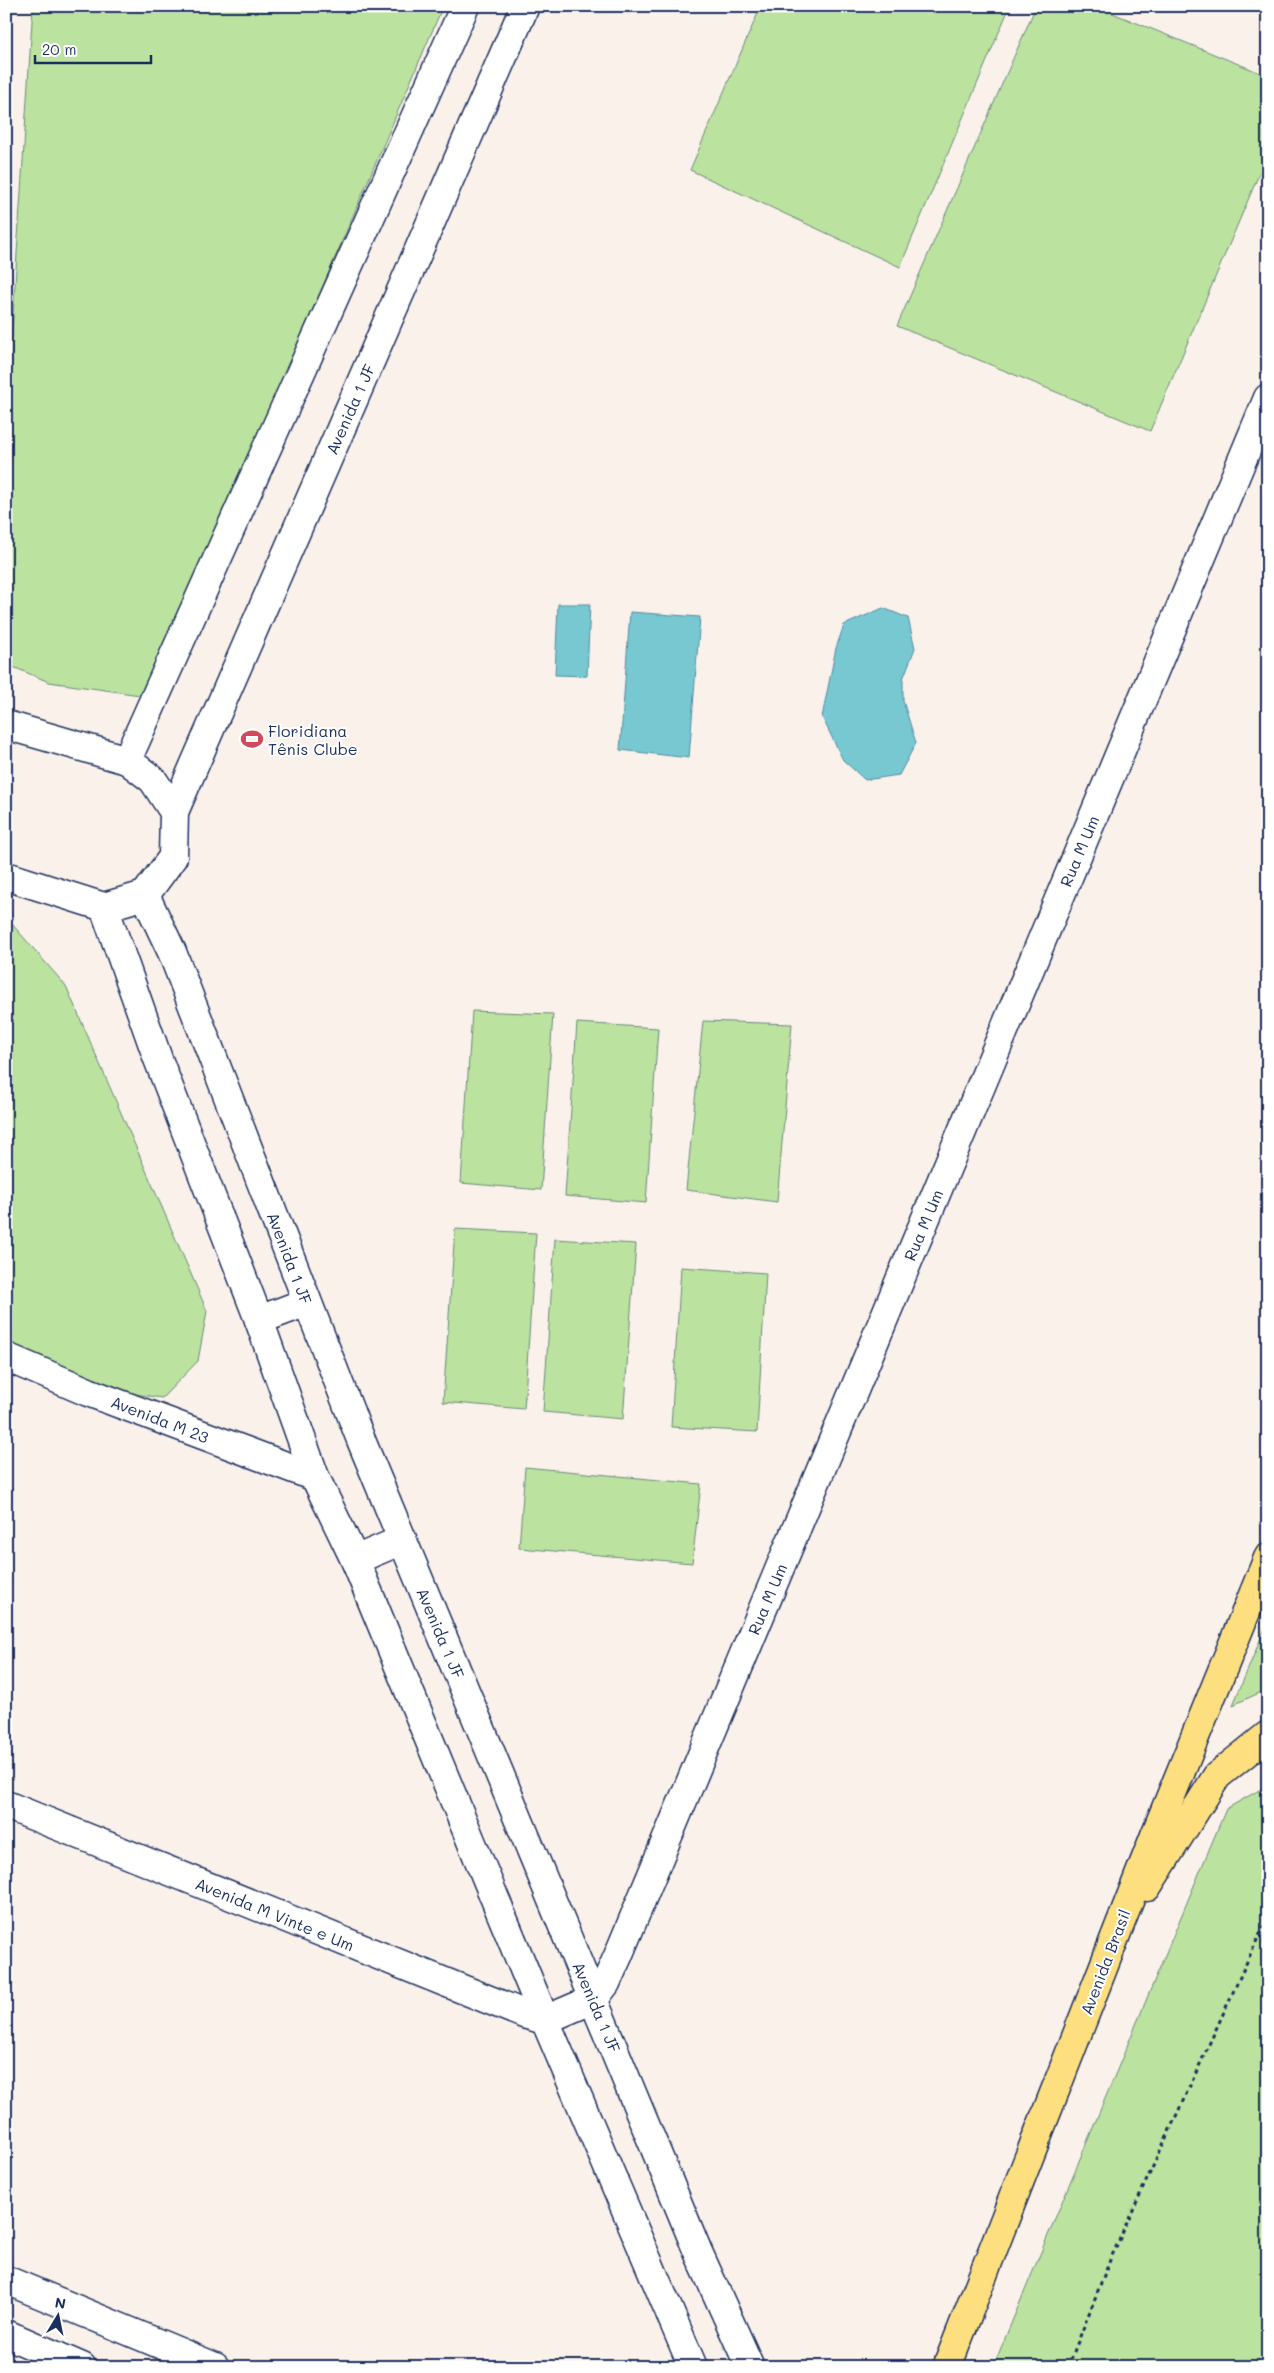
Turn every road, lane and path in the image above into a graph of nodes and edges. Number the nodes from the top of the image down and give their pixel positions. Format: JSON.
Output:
{"nodes":[{"id":1,"x":465,"y":6,"type":"edge"},
{"id":2,"x":525,"y":6,"type":"edge"},
{"id":3,"x":1268,"y":398,"type":"edge"},
{"id":4,"x":6,"y":725,"type":"edge"},
{"id":5,"x":127,"y":760,"type":"junction"},
{"id":6,"x":174,"y":812,"type":"junction"},
{"id":7,"x":6,"y":876,"type":"edge"},
{"id":8,"x":145,"y":895,"type":"junction"},
{"id":9,"x":104,"y":907,"type":"junction"},
{"id":10,"x":307,"y":1302,"type":"junction"},
{"id":11,"x":259,"y":1320,"type":"junction"},
{"id":12,"x":6,"y":1358,"type":"edge"},
{"id":13,"x":315,"y":1477,"type":"junction"},
{"id":14,"x":402,"y":1540,"type":"junction"},
{"id":15,"x":1268,"y":1558,"type":"edge"},
{"id":16,"x":355,"y":1560,"type":"junction"},
{"id":17,"x":1268,"y":1735,"type":"edge"},
{"id":18,"x":6,"y":1805,"type":"edge"},
{"id":19,"x":1268,"y":1916,"type":"edge"},
{"id":20,"x":1114,"y":1940,"type":"junction"},
{"id":21,"x":594,"y":2000,"type":"junction"},
{"id":22,"x":545,"y":2020,"type":"junction"},
{"id":23,"x":6,"y":2280,"type":"edge"},
{"id":24,"x":6,"y":2334,"type":"edge"},
{"id":25,"x":82,"y":2367,"type":"edge"},
{"id":26,"x":215,"y":2367,"type":"edge"},
{"id":27,"x":693,"y":2367,"type":"edge"},
{"id":28,"x":750,"y":2367,"type":"edge"},
{"id":29,"x":947,"y":2367,"type":"edge"},
{"id":30,"x":1068,"y":2367,"type":"edge"}],
"edges":[{"from":1,"to":5,"type":"street"},
{"from":2,"to":6,"type":"street","name":"Avenida 1 JF"},
{"from":3,"to":21,"type":"street","name":"Rua M Um"},
{"from":4,"to":5,"type":"street"},
{"from":5,"to":6,"type":"street"},
{"from":6,"to":8,"type":"street"},
{"from":7,"to":9,"type":"street"},
{"from":8,"to":9,"type":"street"},
{"from":8,"to":10,"type":"street","name":"Avenida 1 JF"},
{"from":9,"to":11,"type":"street"},
{"from":10,"to":11,"type":"street"},
{"from":10,"to":14,"type":"street","name":"Avenida 1 JF"},
{"from":11,"to":13,"type":"street"},
{"from":12,"to":13,"type":"street","name":"Avenida M 23"},
{"from":13,"to":16,"type":"street"},
{"from":14,"to":16,"type":"street"},
{"from":14,"to":21,"type":"street","name":"Avenida 1 JF"},
{"from":15,"to":20,"type":"main road","name":"Avenida Brasil"},
{"from":16,"to":22,"type":"street"},
{"from":17,"to":20,"type":"main road"},
{"from":18,"to":22,"type":"street","name":"Avenida M Vinte e Um"},
{"from":19,"to":30,"type":"path"},
{"from":20,"to":29,"type":"main road","name":"Avenida Brasil"},
{"from":21,"to":22,"type":"street"},
{"from":21,"to":28,"type":"street","name":"Avenida 1 JF"},
{"from":22,"to":27,"type":"street"},
{"from":23,"to":26,"type":"street"},
{"from":24,"to":25,"type":"street"}]}
